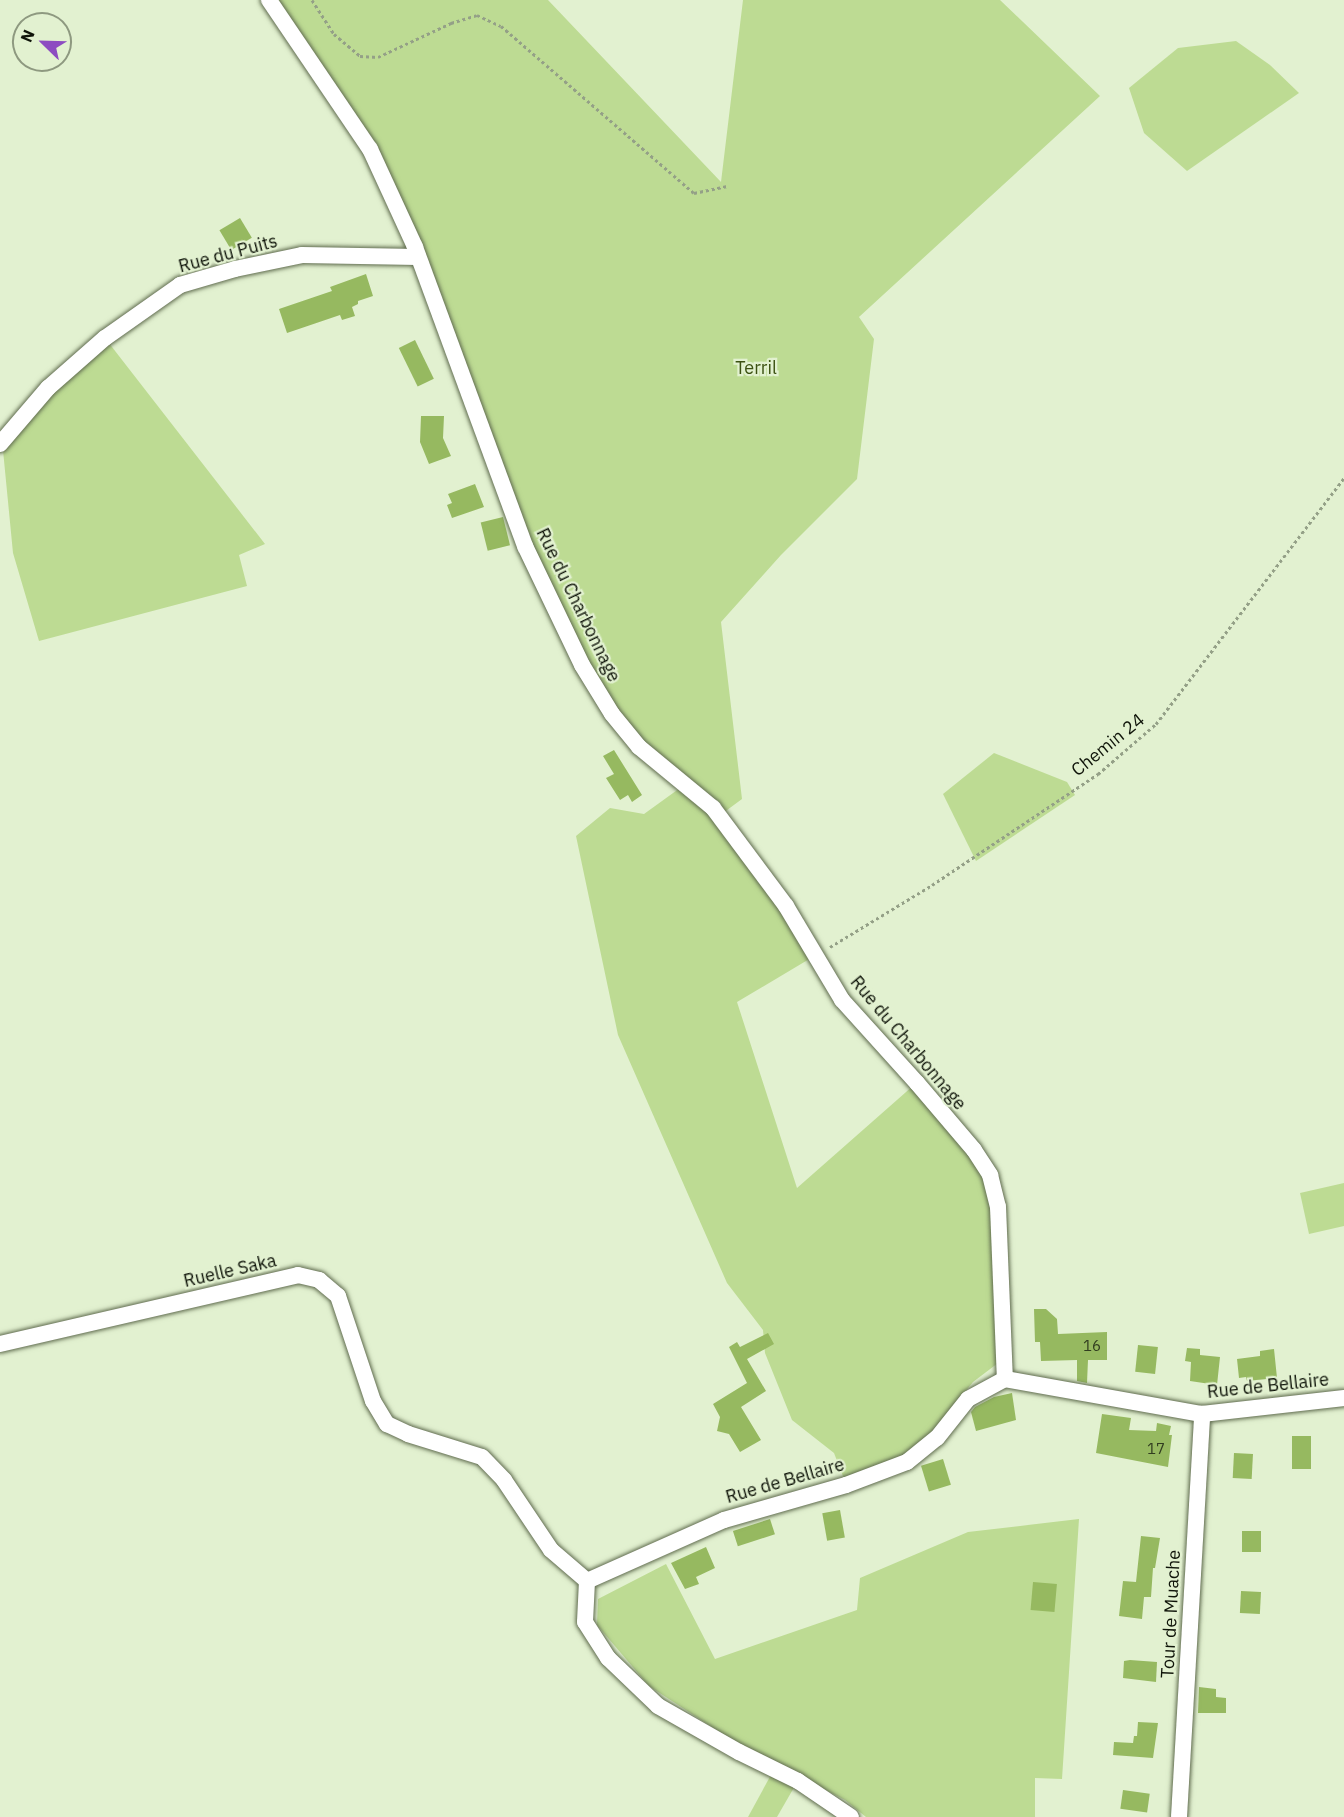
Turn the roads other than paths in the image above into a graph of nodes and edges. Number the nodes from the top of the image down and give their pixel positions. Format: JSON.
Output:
{"nodes":[{"id":1,"x":269,"y":0,"type":"edge"},
{"id":2,"x":418,"y":257,"type":"junction"},
{"id":3,"x":0,"y":444,"type":"edge"},
{"id":4,"x":0,"y":1344,"type":"edge"},
{"id":5,"x":1005,"y":1379,"type":"junction"},
{"id":6,"x":1344,"y":1398,"type":"edge"},
{"id":7,"x":1202,"y":1414,"type":"junction"},
{"id":8,"x":586,"y":1581,"type":"junction"},
{"id":9,"x":851,"y":1817,"type":"edge"},
{"id":10,"x":1179,"y":1817,"type":"edge"}],
"edges":[{"from":1,"to":2,"type":"street","name":"Rue du Charbonnage"},
{"from":2,"to":3,"type":"street","name":"Rue du Puits"},
{"from":2,"to":5,"type":"street","name":"Rue du Charbonnage"},
{"from":4,"to":8,"type":"street","name":"Ruelle Saka"},
{"from":5,"to":7,"type":"street","name":"Rue de Bellaire"},
{"from":5,"to":8,"type":"street","name":"Rue de Bellaire"},
{"from":6,"to":7,"type":"street","name":"Rue de Bellaire"},
{"from":7,"to":10,"type":"street","name":"Tour de Muache"},
{"from":8,"to":9,"type":"street"}]}
